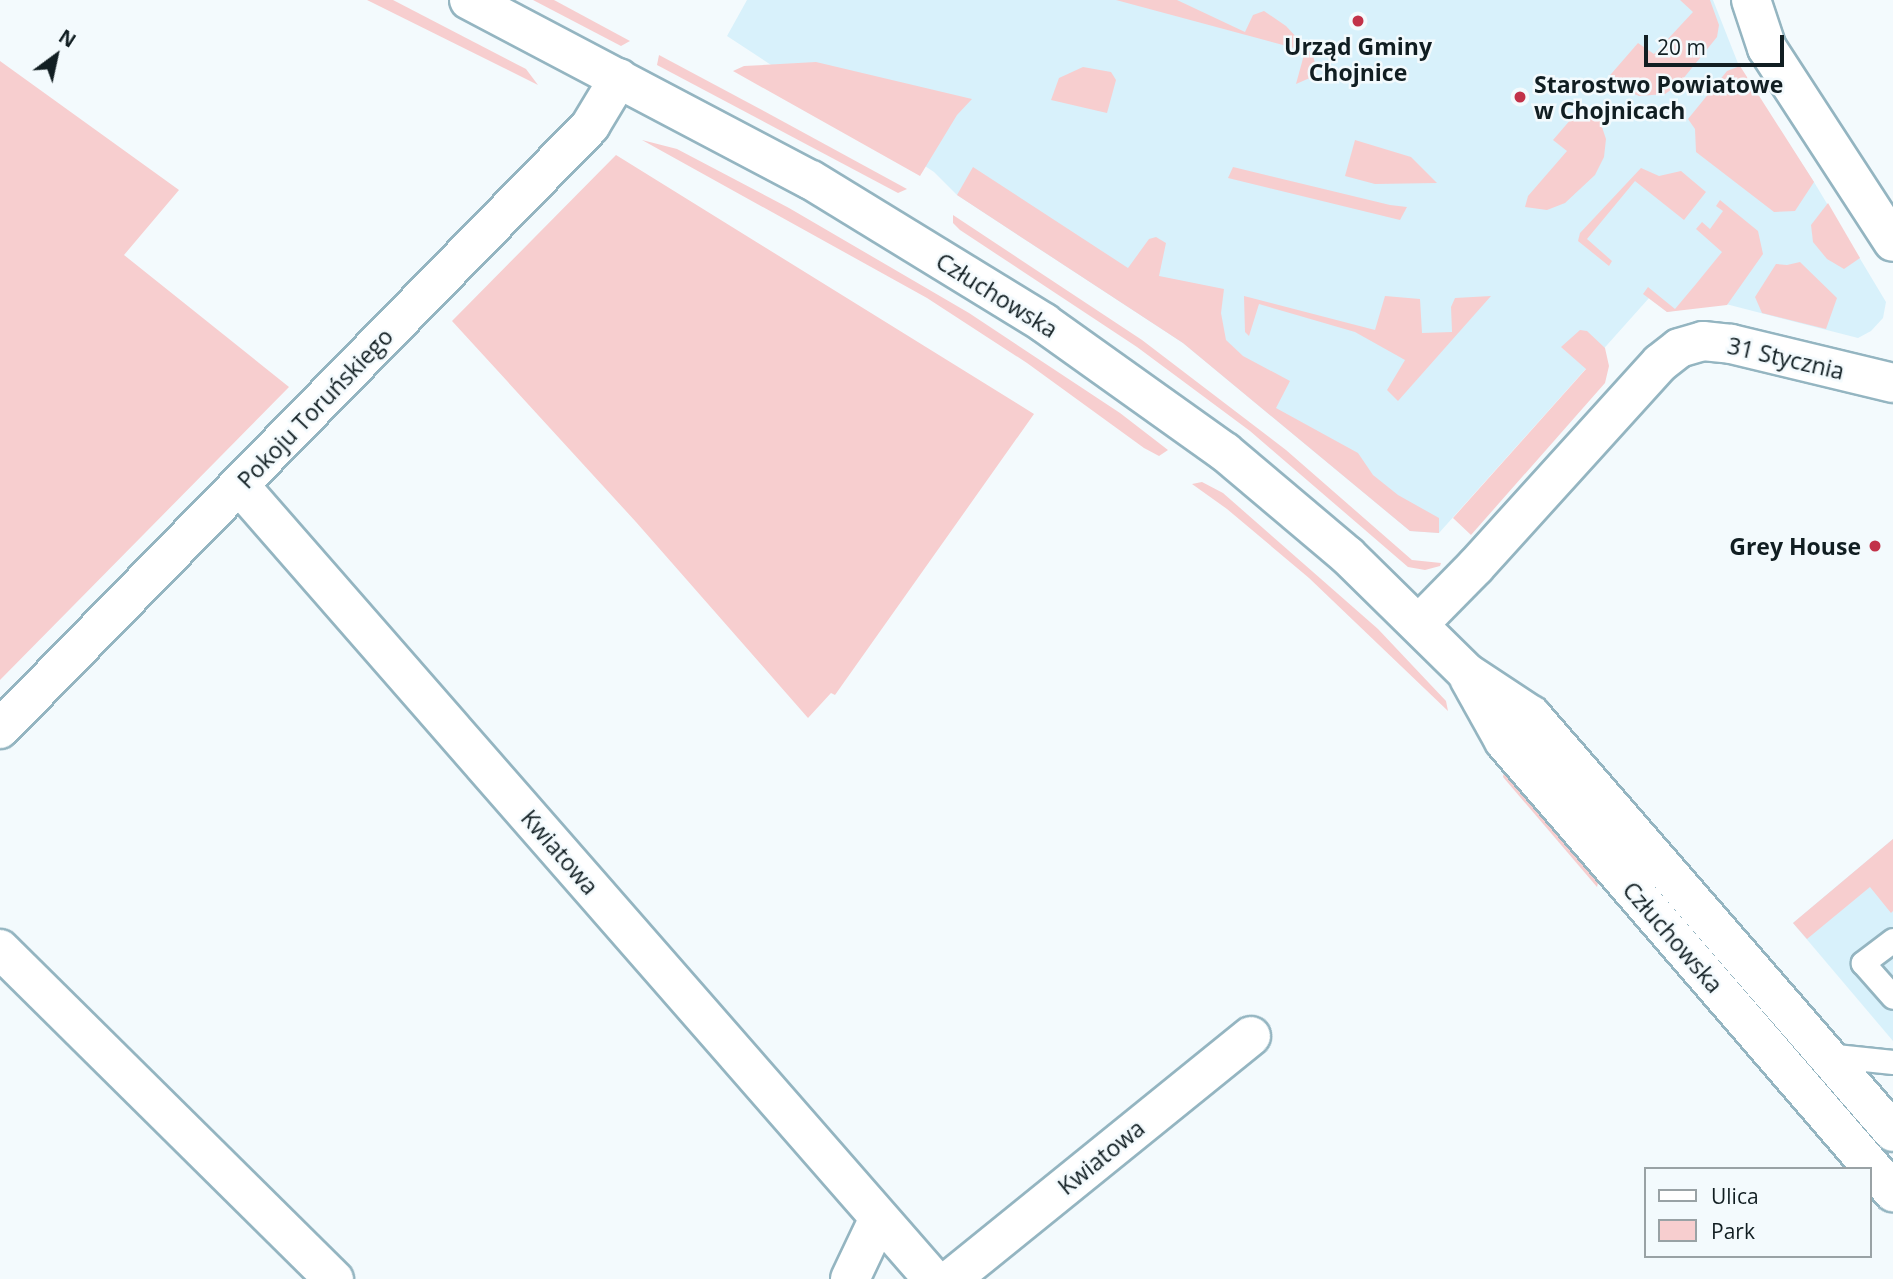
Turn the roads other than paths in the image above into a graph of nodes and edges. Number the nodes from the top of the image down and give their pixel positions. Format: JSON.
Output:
{"nodes":[{"id":1,"x":469,"y":0,"type":"edge"},
{"id":2,"x":1751,"y":0,"type":"edge"},
{"id":3,"x":619,"y":78,"type":"junction"},
{"id":4,"x":1893,"y":242,"type":"edge"},
{"id":5,"x":1893,"y":383,"type":"edge"},
{"id":6,"x":240,"y":486,"type":"junction"},
{"id":7,"x":1419,"y":624,"type":"junction"},
{"id":8,"x":1467,"y":673,"type":"junction"},
{"id":9,"x":0,"y":729,"type":"edge"},
{"id":10,"x":1893,"y":940,"type":"edge"},
{"id":11,"x":0,"y":948,"type":"edge"},
{"id":12,"x":1893,"y":997,"type":"edge"},
{"id":13,"x":1251,"y":1036,"type":"dead end"},
{"id":14,"x":1825,"y":1055,"type":"junction"},
{"id":15,"x":1893,"y":1062,"type":"edge"},
{"id":16,"x":1893,"y":1132,"type":"edge"},
{"id":17,"x":1871,"y":1167,"type":"edge"},
{"id":18,"x":1872,"y":1168,"type":"edge"},
{"id":19,"x":1893,"y":1192,"type":"edge"},
{"id":20,"x":878,"y":1220,"type":"junction"},
{"id":21,"x":334,"y":1279,"type":"edge"},
{"id":22,"x":850,"y":1279,"type":"edge"},
{"id":23,"x":933,"y":1279,"type":"edge"},
{"id":24,"x":951,"y":1279,"type":"edge"}],
"edges":[{"from":1,"to":3,"type":"street","name":"Człuchowska"},
{"from":2,"to":4,"type":"street"},
{"from":3,"to":6,"type":"street","name":"Pokoju Toruńskiego"},
{"from":3,"to":7,"type":"street","name":"Człuchowska"},
{"from":5,"to":7,"type":"street","name":"31 Stycznia"},
{"from":6,"to":9,"type":"street","name":"Pokoju Toruńskiego"},
{"from":6,"to":20,"type":"street","name":"Kwiatowa"},
{"from":7,"to":8,"type":"street","name":"Człuchowska"},
{"from":8,"to":14,"type":"street","name":"Człuchowska"},
{"from":8,"to":17,"type":"street","name":"Człuchowska"},
{"from":10,"to":12,"type":"lane"},
{"from":11,"to":21,"type":"street"},
{"from":13,"to":24,"type":"street","name":"Kwiatowa"},
{"from":14,"to":15,"type":"lane"},
{"from":14,"to":16,"type":"street","name":"Człuchowska"},
{"from":18,"to":19,"type":"street","name":"Człuchowska"},
{"from":20,"to":22,"type":"street"},
{"from":20,"to":23,"type":"street","name":"Kwiatowa"}]}
